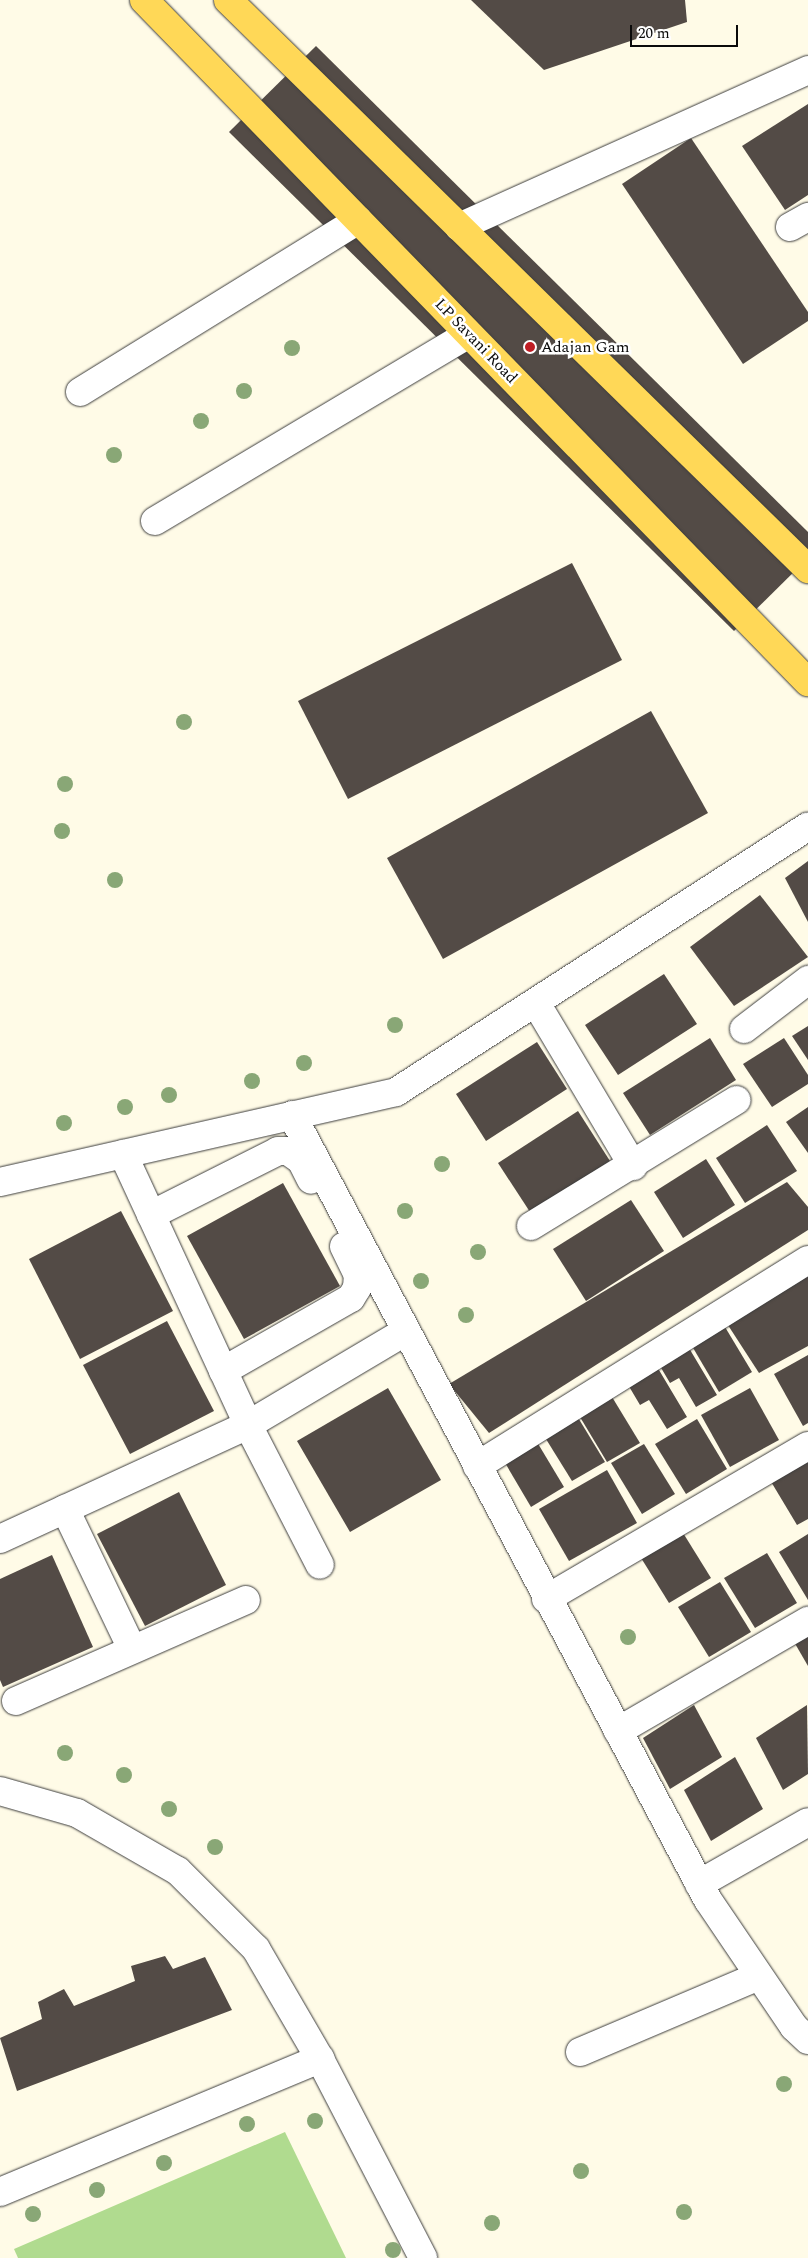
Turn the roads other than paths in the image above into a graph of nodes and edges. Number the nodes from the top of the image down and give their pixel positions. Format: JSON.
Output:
{"nodes":[{"id":1,"x":144,"y":0,"type":"edge"},
{"id":2,"x":228,"y":0,"type":"edge"},
{"id":3,"x":808,"y":70,"type":"edge"},
{"id":4,"x":358,"y":220,"type":"junction"},
{"id":5,"x":459,"y":227,"type":"junction"},
{"id":6,"x":469,"y":334,"type":"junction"},
{"id":7,"x":80,"y":392,"type":"dead end"},
{"id":8,"x":155,"y":520,"type":"dead end"},
{"id":9,"x":808,"y":569,"type":"edge"},
{"id":10,"x":808,"y":682,"type":"edge"},
{"id":11,"x":808,"y":826,"type":"edge"},
{"id":12,"x":808,"y":980,"type":"edge"},
{"id":13,"x":536,"y":1003,"type":"junction"},
{"id":14,"x":744,"y":1030,"type":"dead end"},
{"id":15,"x":737,"y":1100,"type":"dead end"},
{"id":16,"x":292,"y":1115,"type":"junction"},
{"id":17,"x":123,"y":1154,"type":"junction"},
{"id":18,"x":633,"y":1166,"type":"junction"},
{"id":19,"x":0,"y":1182,"type":"edge"},
{"id":20,"x":151,"y":1215,"type":"junction"},
{"id":21,"x":531,"y":1226,"type":"dead end"},
{"id":22,"x":808,"y":1260,"type":"edge"},
{"id":23,"x":406,"y":1331,"type":"junction"},
{"id":24,"x":223,"y":1371,"type":"junction"},
{"id":25,"x":248,"y":1425,"type":"junction"},
{"id":26,"x":808,"y":1446,"type":"edge"},
{"id":27,"x":476,"y":1466,"type":"junction"},
{"id":28,"x":65,"y":1509,"type":"junction"},
{"id":29,"x":0,"y":1540,"type":"edge"},
{"id":30,"x":320,"y":1565,"type":"dead end"},
{"id":31,"x":546,"y":1599,"type":"junction"},
{"id":32,"x":246,"y":1600,"type":"dead end"},
{"id":33,"x":808,"y":1621,"type":"edge"},
{"id":34,"x":132,"y":1649,"type":"junction"},
{"id":35,"x":16,"y":1701,"type":"dead end"},
{"id":36,"x":618,"y":1731,"type":"junction"},
{"id":37,"x":0,"y":1791,"type":"edge"},
{"id":38,"x":808,"y":1822,"type":"edge"},
{"id":39,"x":699,"y":1884,"type":"junction"},
{"id":40,"x":759,"y":1976,"type":"junction"},
{"id":41,"x":808,"y":2040,"type":"edge"},
{"id":42,"x":580,"y":2052,"type":"dead end"},
{"id":43,"x":320,"y":2059,"type":"junction"},
{"id":44,"x":0,"y":2192,"type":"edge"},
{"id":45,"x":423,"y":2258,"type":"edge"}],
"edges":[{"from":1,"to":4,"type":"main road","name":"LP Savani Road"},
{"from":2,"to":5,"type":"main road"},
{"from":3,"to":5,"type":"street"},
{"from":4,"to":6,"type":"main road","name":"LP Savani Road"},
{"from":4,"to":7,"type":"street"},
{"from":5,"to":9,"type":"main road"},
{"from":6,"to":8,"type":"street"},
{"from":6,"to":10,"type":"main road","name":"LP Savani Road"},
{"from":11,"to":13,"type":"street"},
{"from":12,"to":14,"type":"street"},
{"from":13,"to":16,"type":"street"},
{"from":13,"to":18,"type":"street"},
{"from":15,"to":18,"type":"street"},
{"from":16,"to":17,"type":"street"},
{"from":16,"to":23,"type":"street"},
{"from":17,"to":19,"type":"street"},
{"from":17,"to":20,"type":"street"},
{"from":18,"to":21,"type":"street"},
{"from":20,"to":24,"type":"street"},
{"from":20,"to":24,"type":"street"},
{"from":22,"to":27,"type":"street"},
{"from":23,"to":25,"type":"street"},
{"from":23,"to":27,"type":"street"},
{"from":24,"to":25,"type":"street"},
{"from":25,"to":28,"type":"street"},
{"from":25,"to":30,"type":"street"},
{"from":26,"to":31,"type":"street"},
{"from":27,"to":31,"type":"street"},
{"from":28,"to":29,"type":"street"},
{"from":28,"to":34,"type":"street"},
{"from":31,"to":36,"type":"street"},
{"from":32,"to":34,"type":"street"},
{"from":33,"to":36,"type":"street"},
{"from":34,"to":35,"type":"street"},
{"from":36,"to":39,"type":"street"},
{"from":37,"to":43,"type":"street"},
{"from":38,"to":39,"type":"street"},
{"from":39,"to":40,"type":"street"},
{"from":40,"to":41,"type":"street"},
{"from":40,"to":42,"type":"street"},
{"from":43,"to":44,"type":"street"},
{"from":43,"to":45,"type":"street"}]}
